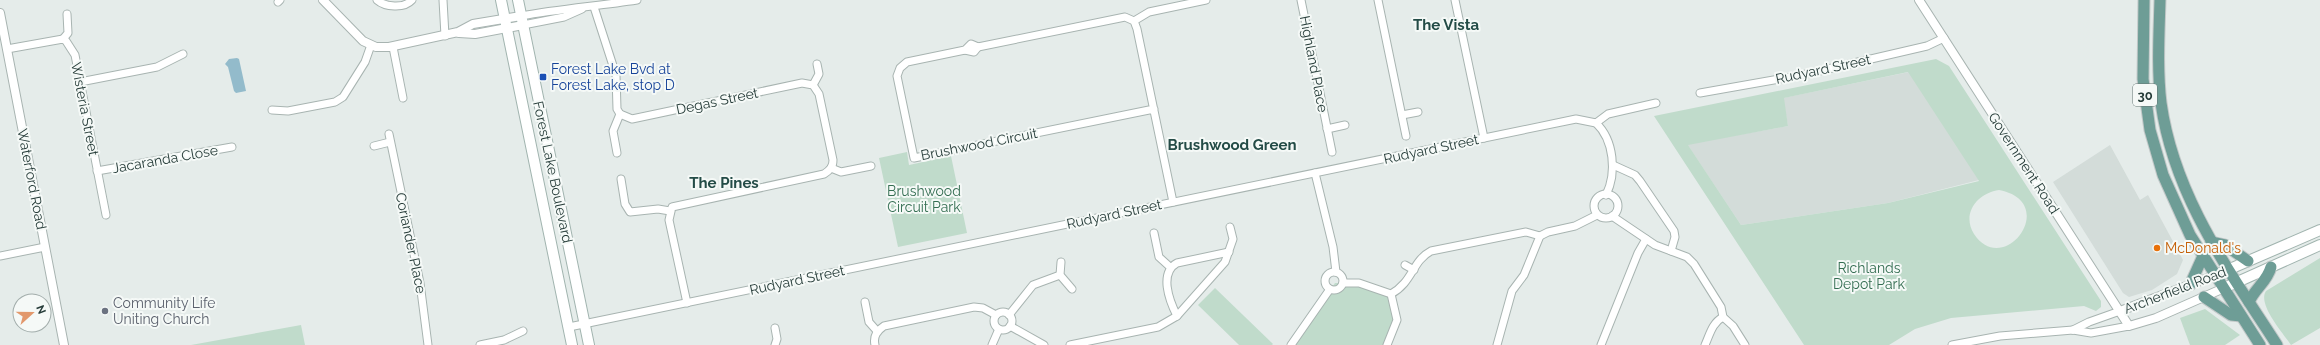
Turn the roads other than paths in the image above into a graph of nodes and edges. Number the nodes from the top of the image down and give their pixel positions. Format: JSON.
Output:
{"nodes":[{"id":1,"x":323,"y":0,"type":"edge"},
{"id":2,"x":377,"y":0,"type":"edge"},
{"id":3,"x":412,"y":0,"type":"edge"},
{"id":4,"x":443,"y":0,"type":"edge"},
{"id":5,"x":501,"y":0,"type":"edge"},
{"id":6,"x":518,"y":0,"type":"edge"},
{"id":7,"x":637,"y":0,"type":"edge"},
{"id":8,"x":1206,"y":0,"type":"edge"},
{"id":9,"x":1301,"y":0,"type":"edge"},
{"id":10,"x":1378,"y":0,"type":"edge"},
{"id":11,"x":1455,"y":0,"type":"edge"},
{"id":12,"x":1919,"y":0,"type":"edge"},
{"id":13,"x":2144,"y":0,"type":"edge"},
{"id":14,"x":2160,"y":0,"type":"edge"},
{"id":15,"x":594,"y":7,"type":"junction"},
{"id":16,"x":0,"y":12,"type":"edge"},
{"id":17,"x":67,"y":14,"type":"dead end"},
{"id":18,"x":522,"y":20,"type":"junction"},
{"id":19,"x":1134,"y":21,"type":"junction"},
{"id":20,"x":506,"y":23,"type":"junction"},
{"id":21,"x":445,"y":36,"type":"junction"},
{"id":22,"x":1944,"y":38,"type":"junction"},
{"id":23,"x":63,"y":39,"type":"junction"},
{"id":24,"x":371,"y":45,"type":"junction"},
{"id":25,"x":393,"y":46,"type":"junction"},
{"id":26,"x":7,"y":50,"type":"junction"},
{"id":27,"x":183,"y":54,"type":"dead end"},
{"id":28,"x":817,"y":64,"type":"dead end"},
{"id":29,"x":80,"y":82,"type":"junction"},
{"id":30,"x":813,"y":85,"type":"junction"},
{"id":31,"x":1700,"y":93,"type":"dead end"},
{"id":32,"x":403,"y":98,"type":"dead end"},
{"id":33,"x":1656,"y":103,"type":"dead end"},
{"id":34,"x":1154,"y":109,"type":"junction"},
{"id":35,"x":272,"y":110,"type":"dead end"},
{"id":36,"x":1418,"y":112,"type":"dead end"},
{"id":37,"x":620,"y":114,"type":"junction"},
{"id":38,"x":1402,"y":115,"type":"junction"},
{"id":39,"x":1596,"y":123,"type":"junction"},
{"id":40,"x":1345,"y":125,"type":"dead end"},
{"id":41,"x":1327,"y":129,"type":"junction"},
{"id":42,"x":389,"y":134,"type":"dead end"},
{"id":43,"x":1406,"y":136,"type":"dead end"},
{"id":44,"x":1484,"y":138,"type":"junction"},
{"id":45,"x":390,"y":142,"type":"junction"},
{"id":46,"x":374,"y":146,"type":"dead end"},
{"id":47,"x":232,"y":147,"type":"dead end"},
{"id":48,"x":1332,"y":152,"type":"dead end"},
{"id":49,"x":618,"y":153,"type":"dead end"},
{"id":50,"x":1613,"y":165,"type":"junction"},
{"id":51,"x":871,"y":166,"type":"dead end"},
{"id":52,"x":831,"y":168,"type":"junction"},
{"id":53,"x":97,"y":171,"type":"junction"},
{"id":54,"x":1315,"y":173,"type":"junction"},
{"id":55,"x":621,"y":179,"type":"dead end"},
{"id":56,"x":1606,"y":195,"type":"junction"},
{"id":57,"x":1173,"y":202,"type":"junction"},
{"id":58,"x":670,"y":211,"type":"junction"},
{"id":59,"x":106,"y":215,"type":"dead end"},
{"id":60,"x":1597,"y":215,"type":"junction"},
{"id":61,"x":1612,"y":216,"type":"junction"},
{"id":62,"x":1230,"y":227,"type":"dead end"},
{"id":63,"x":2320,"y":230,"type":"edge"},
{"id":64,"x":1154,"y":233,"type":"dead end"},
{"id":65,"x":1540,"y":236,"type":"junction"},
{"id":66,"x":1646,"y":239,"type":"junction"},
{"id":67,"x":2211,"y":242,"type":"junction"},
{"id":68,"x":2320,"y":245,"type":"edge"},
{"id":69,"x":45,"y":247,"type":"junction"},
{"id":70,"x":1671,"y":251,"type":"junction"},
{"id":71,"x":1229,"y":252,"type":"junction"},
{"id":72,"x":0,"y":256,"type":"edge"},
{"id":73,"x":2203,"y":256,"type":"junction"},
{"id":74,"x":2248,"y":261,"type":"junction"},
{"id":75,"x":1061,"y":262,"type":"dead end"},
{"id":76,"x":1405,"y":265,"type":"dead end"},
{"id":77,"x":1170,"y":267,"type":"junction"},
{"id":78,"x":2271,"y":267,"type":"junction"},
{"id":79,"x":1414,"y":270,"type":"junction"},
{"id":80,"x":2229,"y":270,"type":"junction"},
{"id":81,"x":1336,"y":272,"type":"junction"},
{"id":82,"x":2216,"y":275,"type":"junction"},
{"id":83,"x":1060,"y":276,"type":"junction"},
{"id":84,"x":2237,"y":282,"type":"junction"},
{"id":85,"x":1343,"y":283,"type":"junction"},
{"id":86,"x":2190,"y":285,"type":"junction"},
{"id":87,"x":2224,"y":288,"type":"junction"},
{"id":88,"x":1072,"y":289,"type":"dead end"},
{"id":89,"x":1330,"y":289,"type":"junction"},
{"id":90,"x":1391,"y":294,"type":"junction"},
{"id":91,"x":2204,"y":297,"type":"junction"},
{"id":92,"x":865,"y":302,"type":"dead end"},
{"id":93,"x":2249,"y":302,"type":"junction"},
{"id":94,"x":687,"y":303,"type":"junction"},
{"id":95,"x":2120,"y":311,"type":"junction"},
{"id":96,"x":996,"y":315,"type":"junction"},
{"id":97,"x":1009,"y":315,"type":"junction"},
{"id":98,"x":1177,"y":316,"type":"junction"},
{"id":99,"x":2241,"y":316,"type":"junction"},
{"id":100,"x":1724,"y":317,"type":"junction"},
{"id":101,"x":585,"y":324,"type":"junction"},
{"id":102,"x":1010,"y":326,"type":"junction"},
{"id":103,"x":2129,"y":326,"type":"junction"},
{"id":104,"x":569,"y":327,"type":"junction"},
{"id":105,"x":775,"y":328,"type":"dead end"},
{"id":106,"x":999,"y":328,"type":"junction"},
{"id":107,"x":2073,"y":330,"type":"junction"},
{"id":108,"x":523,"y":331,"type":"dead end"},
{"id":109,"x":877,"y":331,"type":"junction"},
{"id":110,"x":64,"y":345,"type":"edge"},
{"id":111,"x":428,"y":345,"type":"edge"},
{"id":112,"x":480,"y":345,"type":"edge"},
{"id":113,"x":572,"y":345,"type":"edge"},
{"id":114,"x":589,"y":345,"type":"edge"},
{"id":115,"x":775,"y":345,"type":"edge"},
{"id":116,"x":875,"y":345,"type":"edge"},
{"id":117,"x":992,"y":345,"type":"edge"},
{"id":118,"x":1044,"y":345,"type":"edge"},
{"id":119,"x":1070,"y":345,"type":"edge"},
{"id":120,"x":1291,"y":345,"type":"edge"},
{"id":121,"x":1387,"y":345,"type":"edge"},
{"id":122,"x":1497,"y":345,"type":"edge"},
{"id":123,"x":1601,"y":345,"type":"edge"},
{"id":124,"x":1706,"y":345,"type":"edge"},
{"id":125,"x":1745,"y":345,"type":"edge"},
{"id":126,"x":1952,"y":345,"type":"edge"},
{"id":127,"x":2260,"y":345,"type":"edge"},
{"id":128,"x":2277,"y":345,"type":"edge"}],
"edges":[{"from":1,"to":24,"type":"street"},
{"from":2,"to":3,"type":"street"},
{"from":4,"to":21,"type":"street"},
{"from":5,"to":20,"type":"main road","name":"Forest Lake Boulevard"},
{"from":6,"to":18,"type":"main road","name":"Forest Lake Boulevard"},
{"from":7,"to":15,"type":"street"},
{"from":8,"to":19,"type":"street"},
{"from":9,"to":41,"type":"street","name":"Highland Place"},
{"from":10,"to":38,"type":"street"},
{"from":11,"to":44,"type":"street"},
{"from":12,"to":22,"type":"street","name":"Government Road"},
{"from":13,"to":73,"type":"main road","number":"30"},
{"from":14,"to":67,"type":"main road","number":"30"},
{"from":15,"to":18,"type":"street"},
{"from":15,"to":37,"type":"street"},
{"from":16,"to":26,"type":"street","name":"Waterford Road"},
{"from":17,"to":23,"type":"street"},
{"from":18,"to":20,"type":"street"},
{"from":18,"to":101,"type":"main road","name":"Forest Lake Boulevard"},
{"from":19,"to":34,"type":"street"},
{"from":19,"to":34,"type":"street","name":"Brushwood Circuit"},
{"from":20,"to":21,"type":"street"},
{"from":20,"to":104,"type":"main road","name":"Forest Lake Boulevard"},
{"from":21,"to":25,"type":"street"},
{"from":22,"to":31,"type":"street","name":"Rudyard Street"},
{"from":22,"to":95,"type":"street","name":"Government Road"},
{"from":23,"to":26,"type":"street"},
{"from":23,"to":29,"type":"street","name":"Wisteria Street"},
{"from":24,"to":25,"type":"street"},
{"from":24,"to":35,"type":"street"},
{"from":25,"to":32,"type":"street"},
{"from":26,"to":69,"type":"street","name":"Waterford Road"},
{"from":27,"to":29,"type":"street"},
{"from":28,"to":30,"type":"street"},
{"from":29,"to":53,"type":"street","name":"Wisteria Street"},
{"from":30,"to":37,"type":"street","name":"Degas Street"},
{"from":30,"to":52,"type":"street"},
{"from":33,"to":39,"type":"street"},
{"from":34,"to":57,"type":"street"},
{"from":36,"to":38,"type":"street"},
{"from":37,"to":49,"type":"street"},
{"from":38,"to":43,"type":"street"},
{"from":39,"to":44,"type":"street","name":"Rudyard Street"},
{"from":39,"to":50,"type":"street"},
{"from":40,"to":41,"type":"street","name":"Highland Place"},
{"from":41,"to":48,"type":"street","name":"Highland Place"},
{"from":42,"to":45,"type":"street","name":"Coriander Place"},
{"from":44,"to":54,"type":"street","name":"Rudyard Street"},
{"from":45,"to":46,"type":"street"},
{"from":45,"to":111,"type":"street","name":"Coriander Place"},
{"from":47,"to":53,"type":"street","name":"Jacaranda Close"},
{"from":50,"to":56,"type":"street"},
{"from":50,"to":70,"type":"street"},
{"from":51,"to":52,"type":"street"},
{"from":52,"to":58,"type":"street"},
{"from":53,"to":59,"type":"street","name":"Wisteria Street"},
{"from":54,"to":57,"type":"street","name":"Rudyard Street"},
{"from":54,"to":81,"type":"street"},
{"from":55,"to":58,"type":"street"},
{"from":56,"to":60,"type":"street"},
{"from":56,"to":61,"type":"street"},
{"from":57,"to":94,"type":"street","name":"Rudyard Street"},
{"from":58,"to":94,"type":"street"},
{"from":60,"to":61,"type":"street"},
{"from":60,"to":65,"type":"street"},
{"from":61,"to":66,"type":"street"},
{"from":62,"to":71,"type":"street"},
{"from":63,"to":74,"type":"main road","name":"Archerfield Road"},
{"from":64,"to":77,"type":"street"},
{"from":65,"to":79,"type":"street"},
{"from":65,"to":122,"type":"street"},
{"from":66,"to":70,"type":"street"},
{"from":66,"to":123,"type":"street"},
{"from":67,"to":74,"type":"main road"},
{"from":67,"to":80,"type":"main road","number":"30"},
{"from":68,"to":78,"type":"main road","name":"Archerfield Road"},
{"from":69,"to":72,"type":"street"},
{"from":69,"to":110,"type":"street","name":"Waterford Road"},
{"from":70,"to":100,"type":"street"},
{"from":71,"to":77,"type":"street"},
{"from":71,"to":98,"type":"street"},
{"from":73,"to":82,"type":"main road","number":"30"},
{"from":73,"to":86,"type":"main road"},
{"from":74,"to":80,"type":"main road","name":"Archerfield Road"},
{"from":75,"to":83,"type":"street"},
{"from":76,"to":79,"type":"street"},
{"from":77,"to":98,"type":"street"},
{"from":78,"to":84,"type":"main road","name":"Archerfield Road"},
{"from":78,"to":93,"type":"main road"},
{"from":79,"to":90,"type":"street"},
{"from":80,"to":82,"type":"main road","name":"Archerfield Road"},
{"from":80,"to":84,"type":"main road","number":"30"},
{"from":81,"to":85,"type":"street"},
{"from":81,"to":89,"type":"street"},
{"from":82,"to":86,"type":"street","name":"Archerfield Road"},
{"from":82,"to":87,"type":"main road","number":"30"},
{"from":83,"to":88,"type":"street"},
{"from":83,"to":97,"type":"street"},
{"from":84,"to":87,"type":"main road","name":"Archerfield Road"},
{"from":84,"to":93,"type":"main road","number":"30"},
{"from":85,"to":89,"type":"street"},
{"from":85,"to":90,"type":"street"},
{"from":86,"to":95,"type":"street","name":"Archerfield Road"},
{"from":87,"to":91,"type":"street","name":"Archerfield Road"},
{"from":87,"to":99,"type":"main road","number":"30"},
{"from":89,"to":120,"type":"street"},
{"from":90,"to":121,"type":"street"},
{"from":91,"to":99,"type":"main road"},
{"from":91,"to":103,"type":"street","name":"Archerfield Road"},
{"from":92,"to":109,"type":"street"},
{"from":93,"to":128,"type":"main road","number":"30"},
{"from":94,"to":101,"type":"street","name":"Rudyard Street"},
{"from":95,"to":103,"type":"street","name":"Government Road"},
{"from":95,"to":107,"type":"street","name":"Archerfield Road"},
{"from":96,"to":97,"type":"street"},
{"from":96,"to":106,"type":"street"},
{"from":96,"to":109,"type":"street"},
{"from":97,"to":102,"type":"street"},
{"from":98,"to":119,"type":"street"},
{"from":99,"to":127,"type":"main road","number":"30"},
{"from":100,"to":124,"type":"street"},
{"from":100,"to":125,"type":"street"},
{"from":101,"to":104,"type":"street","name":"Rudyard Street"},
{"from":101,"to":114,"type":"main road","name":"Forest Lake Boulevard"},
{"from":102,"to":106,"type":"street"},
{"from":102,"to":118,"type":"street"},
{"from":103,"to":107,"type":"street","name":"Archerfield Road"},
{"from":104,"to":113,"type":"main road","name":"Forest Lake Boulevard"},
{"from":105,"to":115,"type":"street"},
{"from":106,"to":117,"type":"street"},
{"from":107,"to":126,"type":"street","name":"Archerfield Road"},
{"from":108,"to":112,"type":"street"},
{"from":109,"to":116,"type":"street"}]}
